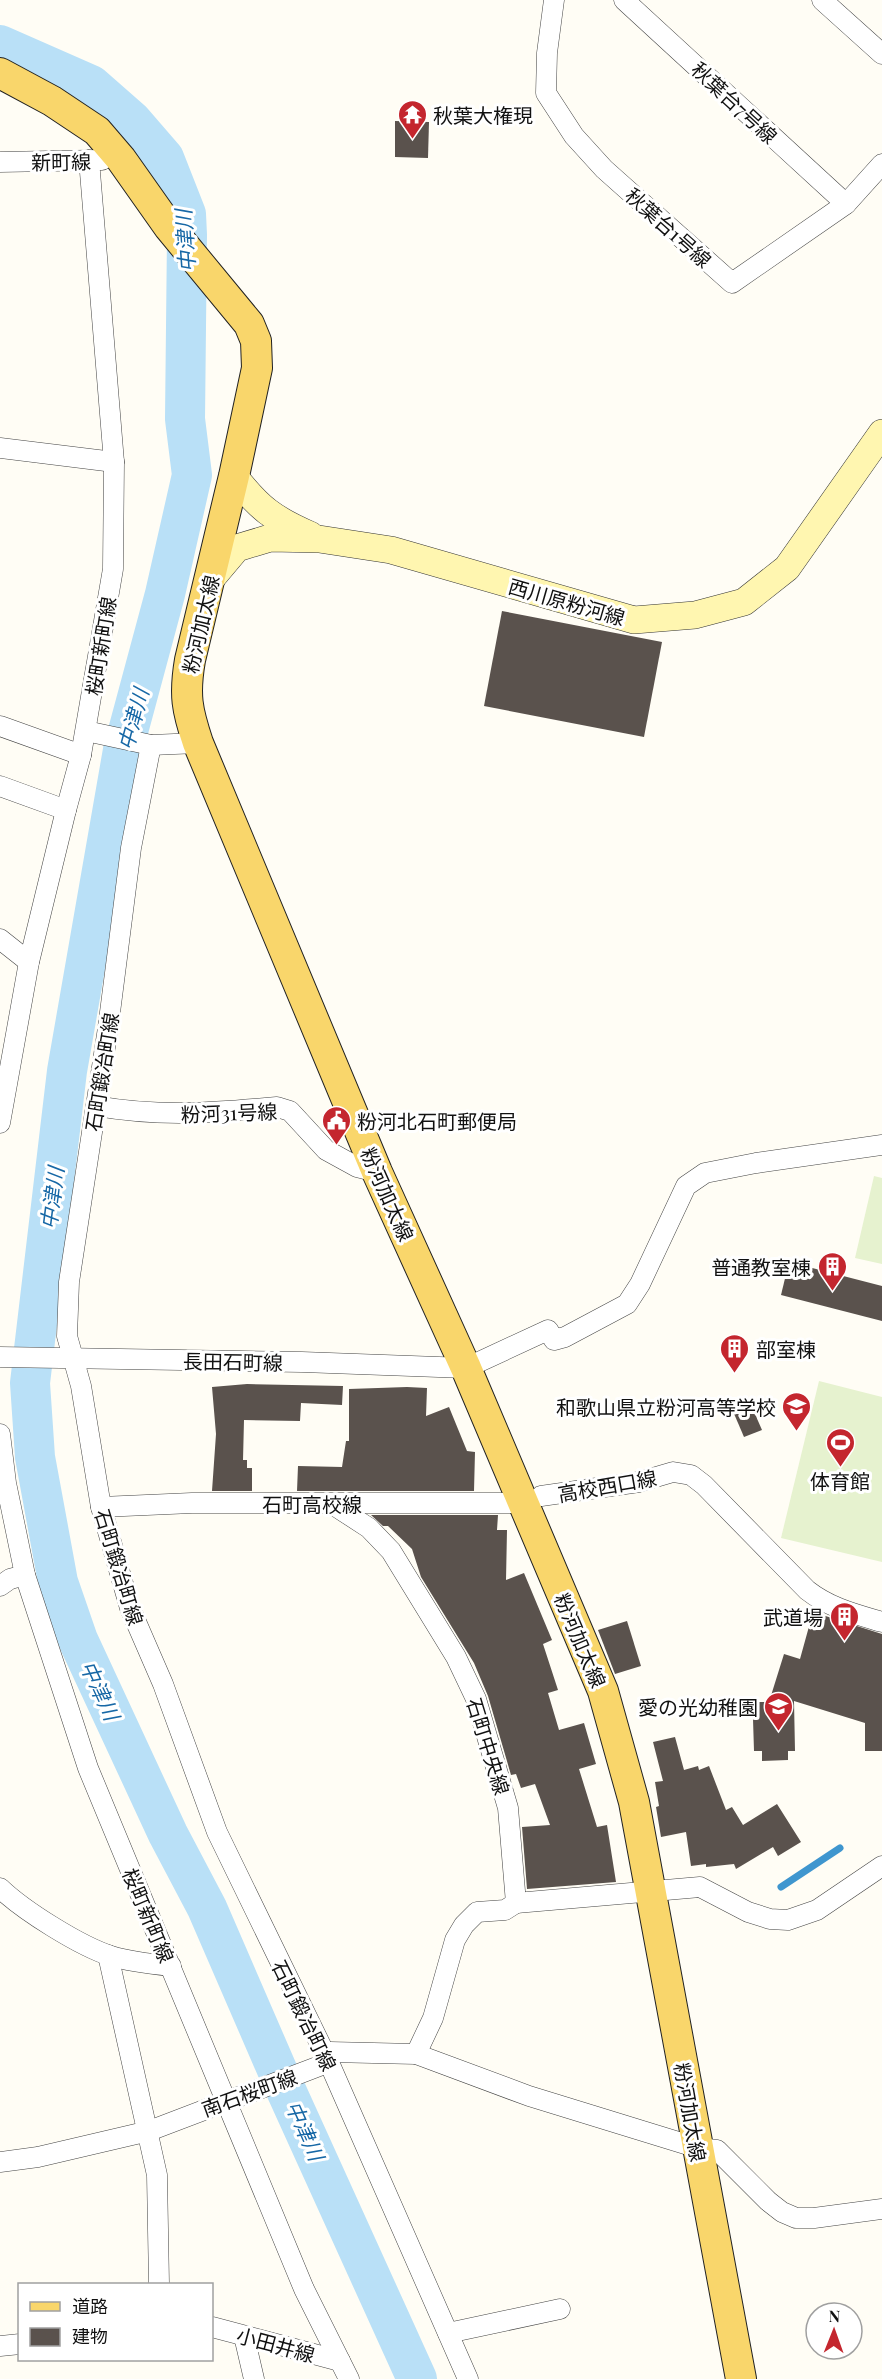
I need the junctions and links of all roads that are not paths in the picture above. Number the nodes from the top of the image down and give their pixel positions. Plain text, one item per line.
1 (554, 0) edge
2 (624, 0) edge
3 (822, 0) edge
4 (882, 54) edge
5 (0, 73) edge
6 (121, 159) junction
7 (89, 160) junction
8 (0, 162) edge
9 (882, 164) edge
10 (846, 204) junction
11 (882, 433) edge
12 (0, 448) edge
13 (114, 462) junction
14 (234, 476) junction
15 (318, 538) junction
16 (210, 580) junction
17 (0, 726) edge
18 (93, 732) junction
19 (198, 743) junction
20 (151, 745) junction
21 (81, 755) junction
22 (0, 786) edge
23 (66, 810) junction
24 (0, 939) edge
25 (29, 962) junction
26 (96, 1106) junction
27 (0, 1123) edge
28 (882, 1145) edge
29 (377, 1172) junction
30 (4, 1356) edge
31 (66, 1357) junction
32 (466, 1368) junction
33 (0, 1434) edge
34 (532, 1500) junction
35 (332, 1504) junction
36 (101, 1508) junction
37 (25, 1575) junction
38 (0, 1586) edge
39 (882, 1622) edge
40 (882, 1866) edge
41 (0, 1888) edge
42 (650, 1891) junction
43 (516, 1903) junction
44 (108, 1955) junction
45 (171, 1966) junction
46 (416, 2054) junction
47 (325, 2062) junction
48 (232, 2098) junction
49 (148, 2131) junction
50 (698, 2148) junction
51 (0, 2162) edge
52 (882, 2209) edge
53 (159, 2283) edge
54 (560, 2309) dead end
55 (213, 2327) edge
56 (448, 2333) junction
57 (244, 2336) junction
58 (18, 2344) edge
59 (0, 2346) edge
60 (340, 2361) junction
61 (254, 2379) edge
62 (349, 2379) edge
63 (468, 2379) edge
64 (741, 2379) edge

1 - 10 street, 秋葉台1号線
2 - 10 street, 秋葉台7号線
3 - 4 street
5 - 6 main road, 粉河加太線
6 - 7 street, 新町線
6 - 14 main road, 粉河加太線
7 - 8 street, 新町線
7 - 13 street, 桜町新町線
9 - 10 street, 秋葉台1号線
11 - 15 main road, 西川原粉河線
12 - 13 street
13 - 18 street, 桜町新町線
14 - 15 main road, 西川原粉河線
14 - 16 main road, 粉河加太線
15 - 16 main road, 西川原粉河線
16 - 19 main road, 粉河加太線
17 - 21 street
18 - 20 street
18 - 21 street, 桜町新町線
19 - 20 street
19 - 29 main road, 粉河加太線
20 - 26 street, 石町鍛冶町線
21 - 23 street, 桜町新町線
22 - 23 street
23 - 25 street, 桜町新町線
24 - 25 street
25 - 27 street, 桜町新町線
26 - 29 street, 粉河31号線
26 - 31 street, 石町鍛冶町線
28 - 32 street
29 - 32 main road, 粉河加太線
30 - 31 street, 長田石町線
31 - 32 street, 長田石町線
31 - 36 street, 石町鍛冶町線
32 - 34 main road, 粉河加太線
33 - 37 street, 桜町新町線
34 - 35 street, 石町高校線
34 - 39 street, 高校西口線
34 - 42 main road, 粉河加太線
35 - 36 street, 石町高校線
35 - 43 street, 石町中央線
36 - 47 street, 石町鍛冶町線
37 - 38 street
37 - 45 street, 桜町新町線
40 - 42 street
41 - 44 street
42 - 43 street
42 - 50 main road, 粉河加太線
43 - 46 street
44 - 45 street
44 - 49 street
45 - 48 street, 桜町新町線
46 - 47 street, 南石桜町線
46 - 50 street, 南石桜町線
47 - 48 street, 南石桜町線
47 - 56 street, 石町鍛冶町線
48 - 49 street, 南石桜町線
48 - 60 street, 桜町新町線
49 - 51 street, 南石桜町線
49 - 53 street
50 - 52 street, 南石桜町線
50 - 64 main road, 粉河加太線
54 - 56 street
55 - 57 street, 小田井線
56 - 63 street, 石町鍛冶町線
57 - 60 street, 小田井線
57 - 61 street
58 - 59 street
60 - 62 street, 桜町新町線

